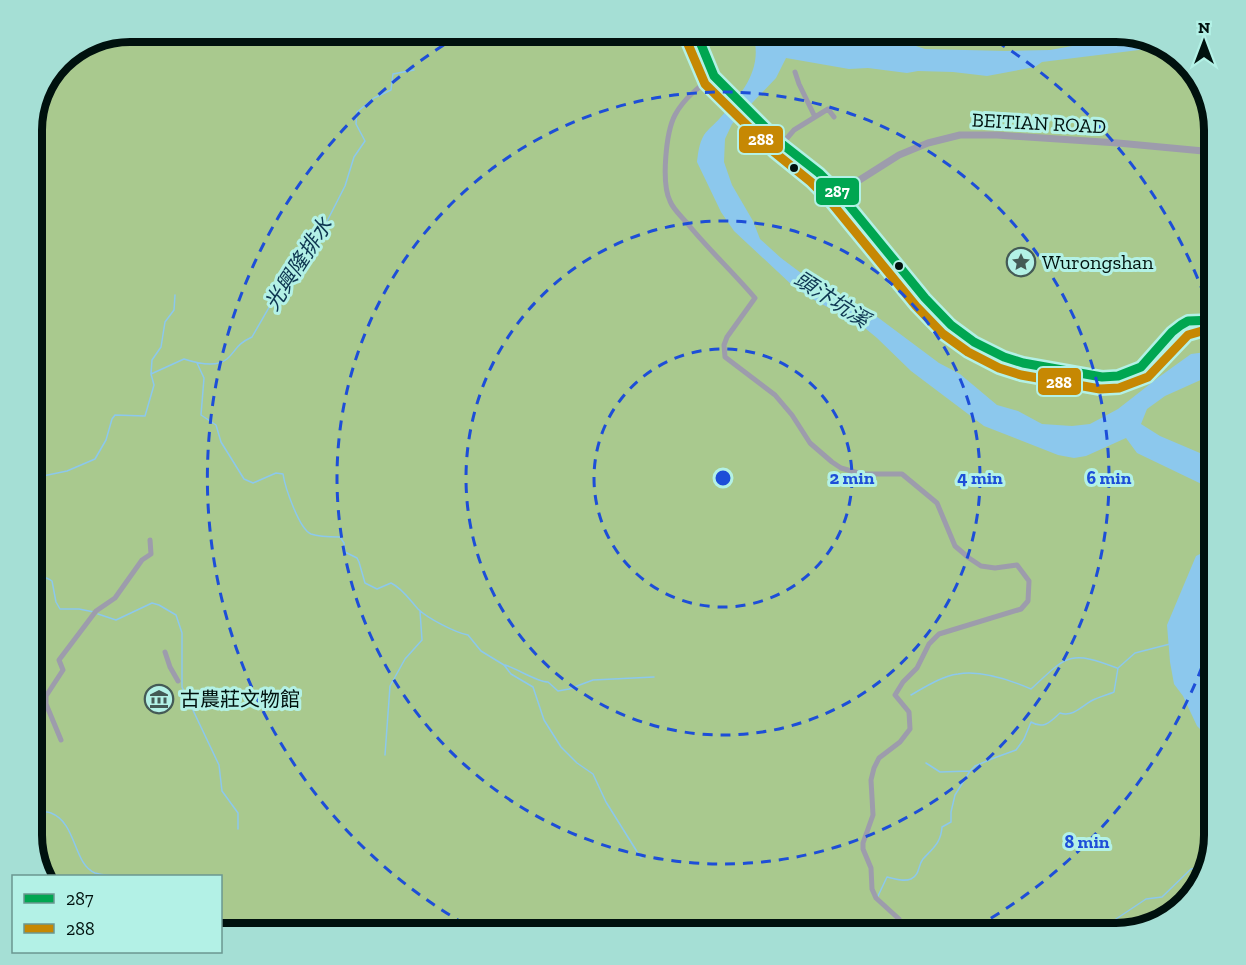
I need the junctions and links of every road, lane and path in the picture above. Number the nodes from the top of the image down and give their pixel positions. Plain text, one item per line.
1 (700, 42) edge
2 (795, 72) dead end
3 (714, 76) junction
4 (815, 117) junction
5 (834, 117) dead end
6 (764, 125) junction
7 (750, 141) dead end
8 (782, 144) junction
9 (1204, 151) edge
10 (839, 193) junction
11 (1204, 319) edge
12 (150, 540) dead end
13 (165, 652) dead end
14 (178, 681) dead end
15 (61, 740) dead end
16 (899, 919) dead end

1 - 3 main road
2 - 4 street
3 - 6 main road
3 - 16 street
4 - 5 street
4 - 8 street
6 - 7 street
6 - 8 main road
8 - 10 main road
9 - 10 street, BEITIAN ROAD
10 - 11 main road
12 - 15 street
13 - 14 street

